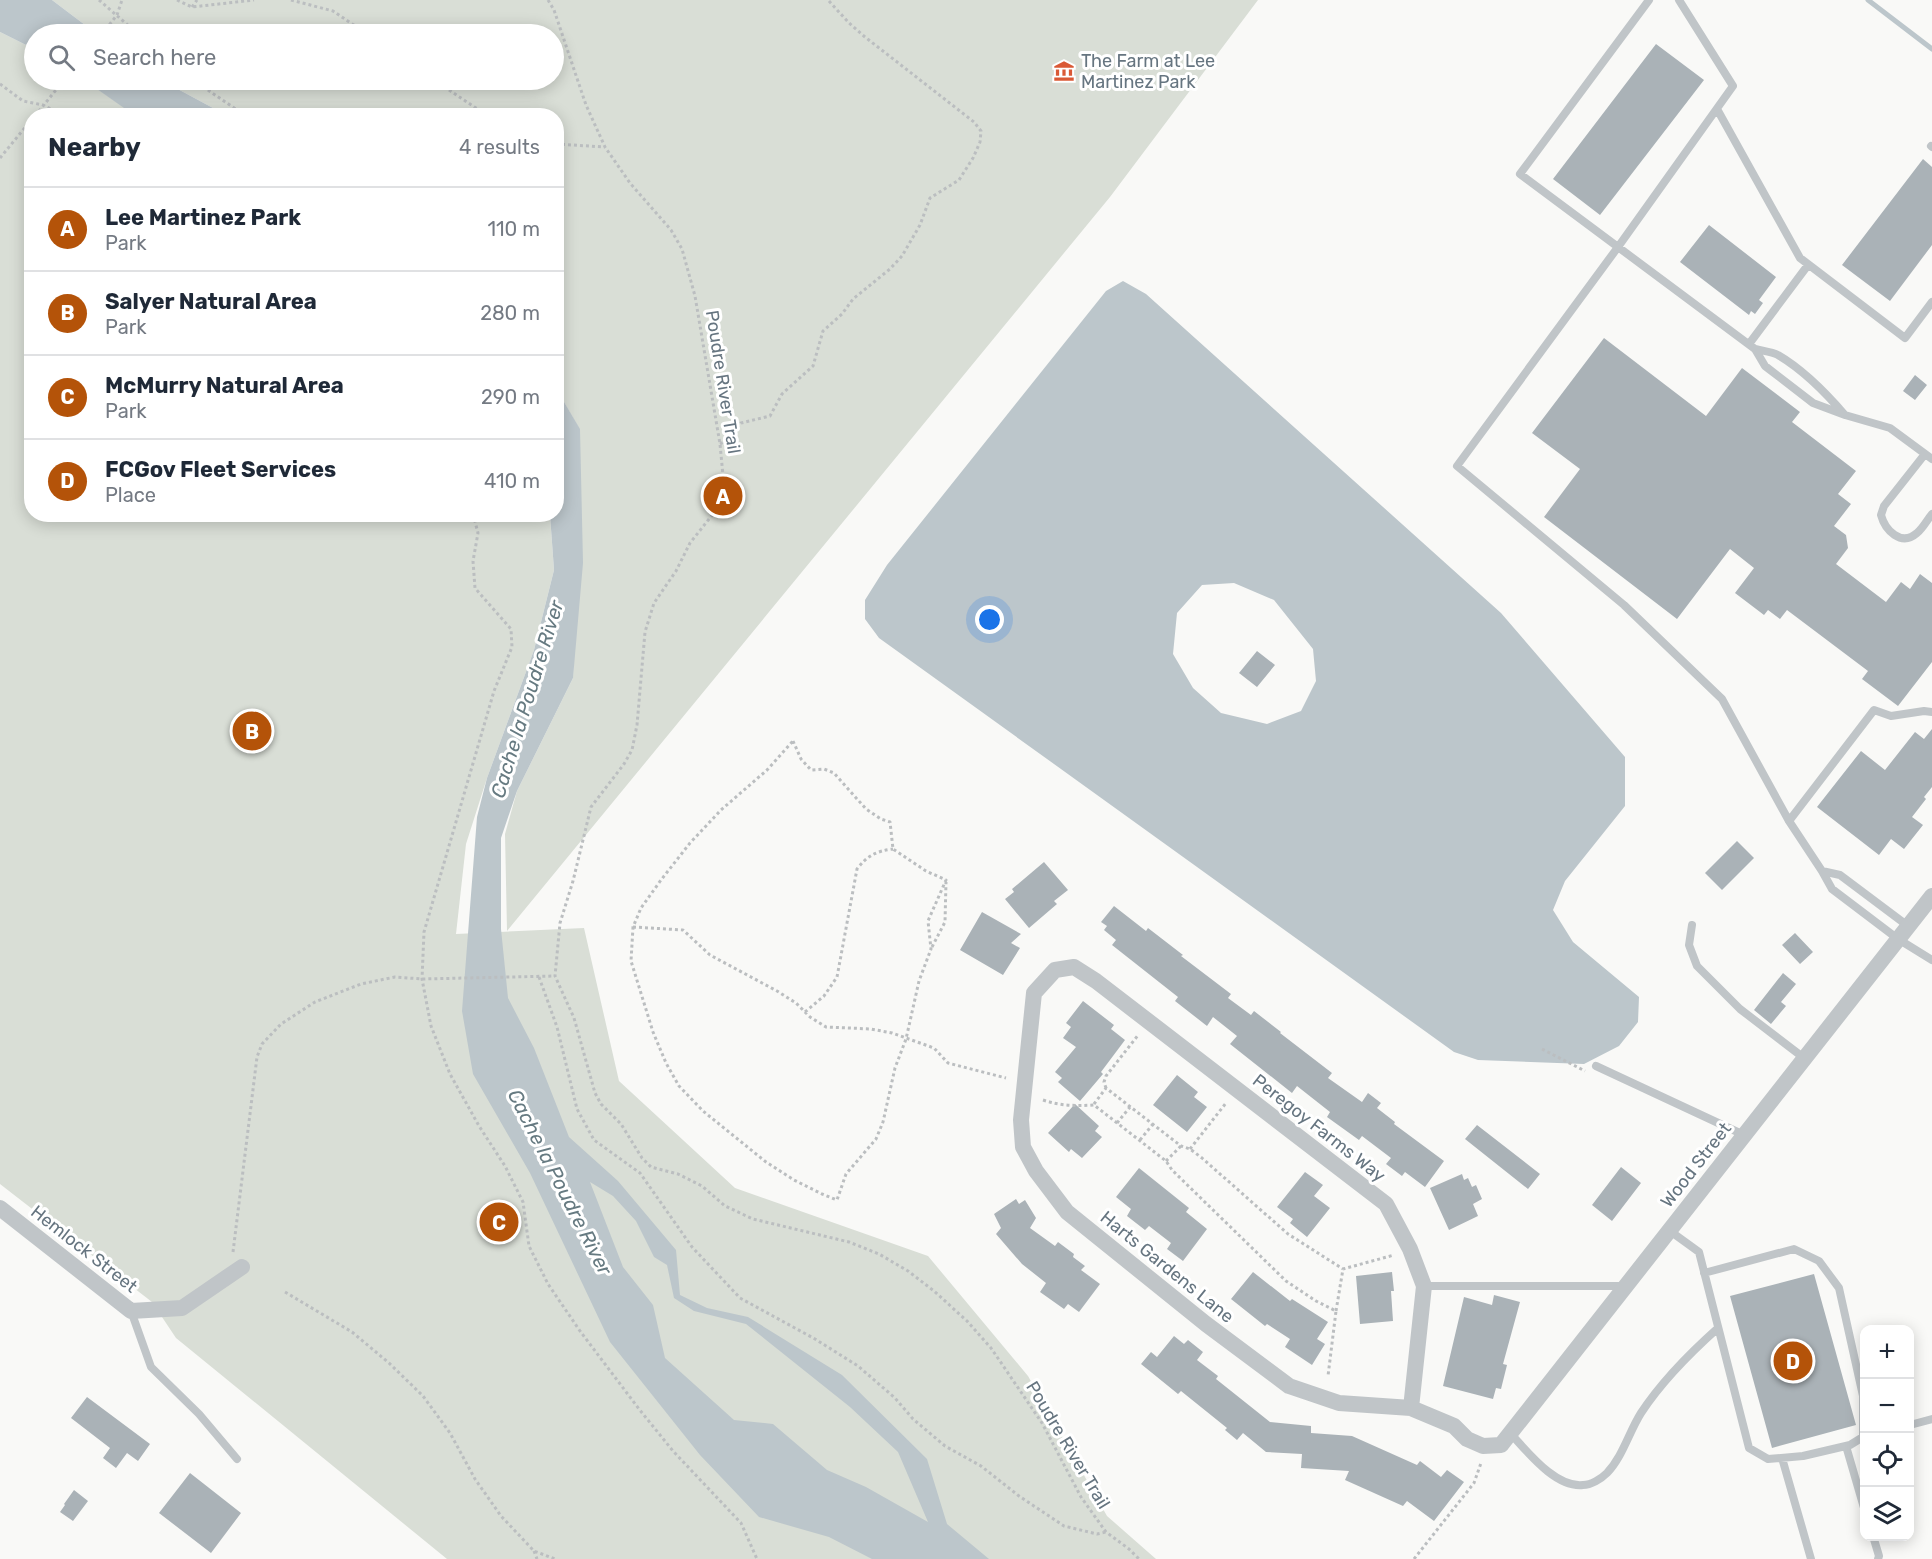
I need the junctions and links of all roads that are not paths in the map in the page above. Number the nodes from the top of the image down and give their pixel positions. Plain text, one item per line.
1 (1649, 0) edge
2 (1679, 0) edge
3 (1717, 109) junction
4 (1618, 248) junction
5 (1808, 265) junction
6 (1932, 302) edge
7 (1752, 347) junction
8 (1845, 415) junction
9 (1928, 456) edge
10 (1932, 514) edge
11 (1932, 712) edge
12 (1789, 821) junction
13 (1822, 871) junction
14 (1932, 896) edge
15 (1692, 924) dead end
16 (1903, 933) junction
17 (1932, 960) edge
18 (1054, 970) joint
19 (1804, 1058) junction
20 (1600, 1067) road end
21 (1744, 1135) junction
22 (0, 1208) edge
23 (1670, 1230) junction
24 (237, 1264) road end
25 (1704, 1274) junction
26 (1424, 1286) junction
27 (1626, 1286) junction
28 (131, 1311) junction
29 (1718, 1328) junction
30 (1411, 1408) junction
31 (1932, 1419) edge
32 (1914, 1424) edge
33 (1510, 1433) junction
34 (1864, 1433) edge
35 (1860, 1438) edge
36 (1483, 1446) joint
37 (1845, 1446) junction
38 (1782, 1458) junction
39 (237, 1459) dead end
40 (1860, 1495) edge
41 (1874, 1541) edge
42 (1810, 1559) edge
43 (1878, 1559) edge

1 - 4 lane
2 - 3 lane
3 - 4 lane
3 - 5 lane
4 - 7 lane
4 - 12 lane
5 - 6 lane
5 - 7 lane
7 - 8 lane
7 - 8 lane
8 - 9 lane
9 - 10 lane
11 - 12 lane
12 - 13 lane
13 - 16 lane
13 - 16 lane
14 - 16 street, Wood Street
15 - 19 lane
16 - 17 lane
16 - 19 street, Wood Street
18 - 26 street, Peregoy Farms Way
18 - 30 street, Harts Gardens Lane
19 - 21 street, Wood Street
20 - 21 lane
21 - 23 street, Wood Street
22 - 28 street, Hemlock Street
23 - 25 lane
23 - 27 street, Wood Street
24 - 28 street, Hemlock Street
25 - 29 lane
25 - 34 lane
26 - 27 lane
26 - 30 street, Peregoy Farms Way
27 - 33 street, Wood Street
28 - 39 lane
29 - 33 lane
29 - 38 lane
30 - 36 street, Harts Gardens Lane
31 - 32 lane
33 - 36 street, Wood Street
35 - 37 lane
37 - 38 lane
37 - 40 lane
38 - 42 lane
41 - 43 lane

